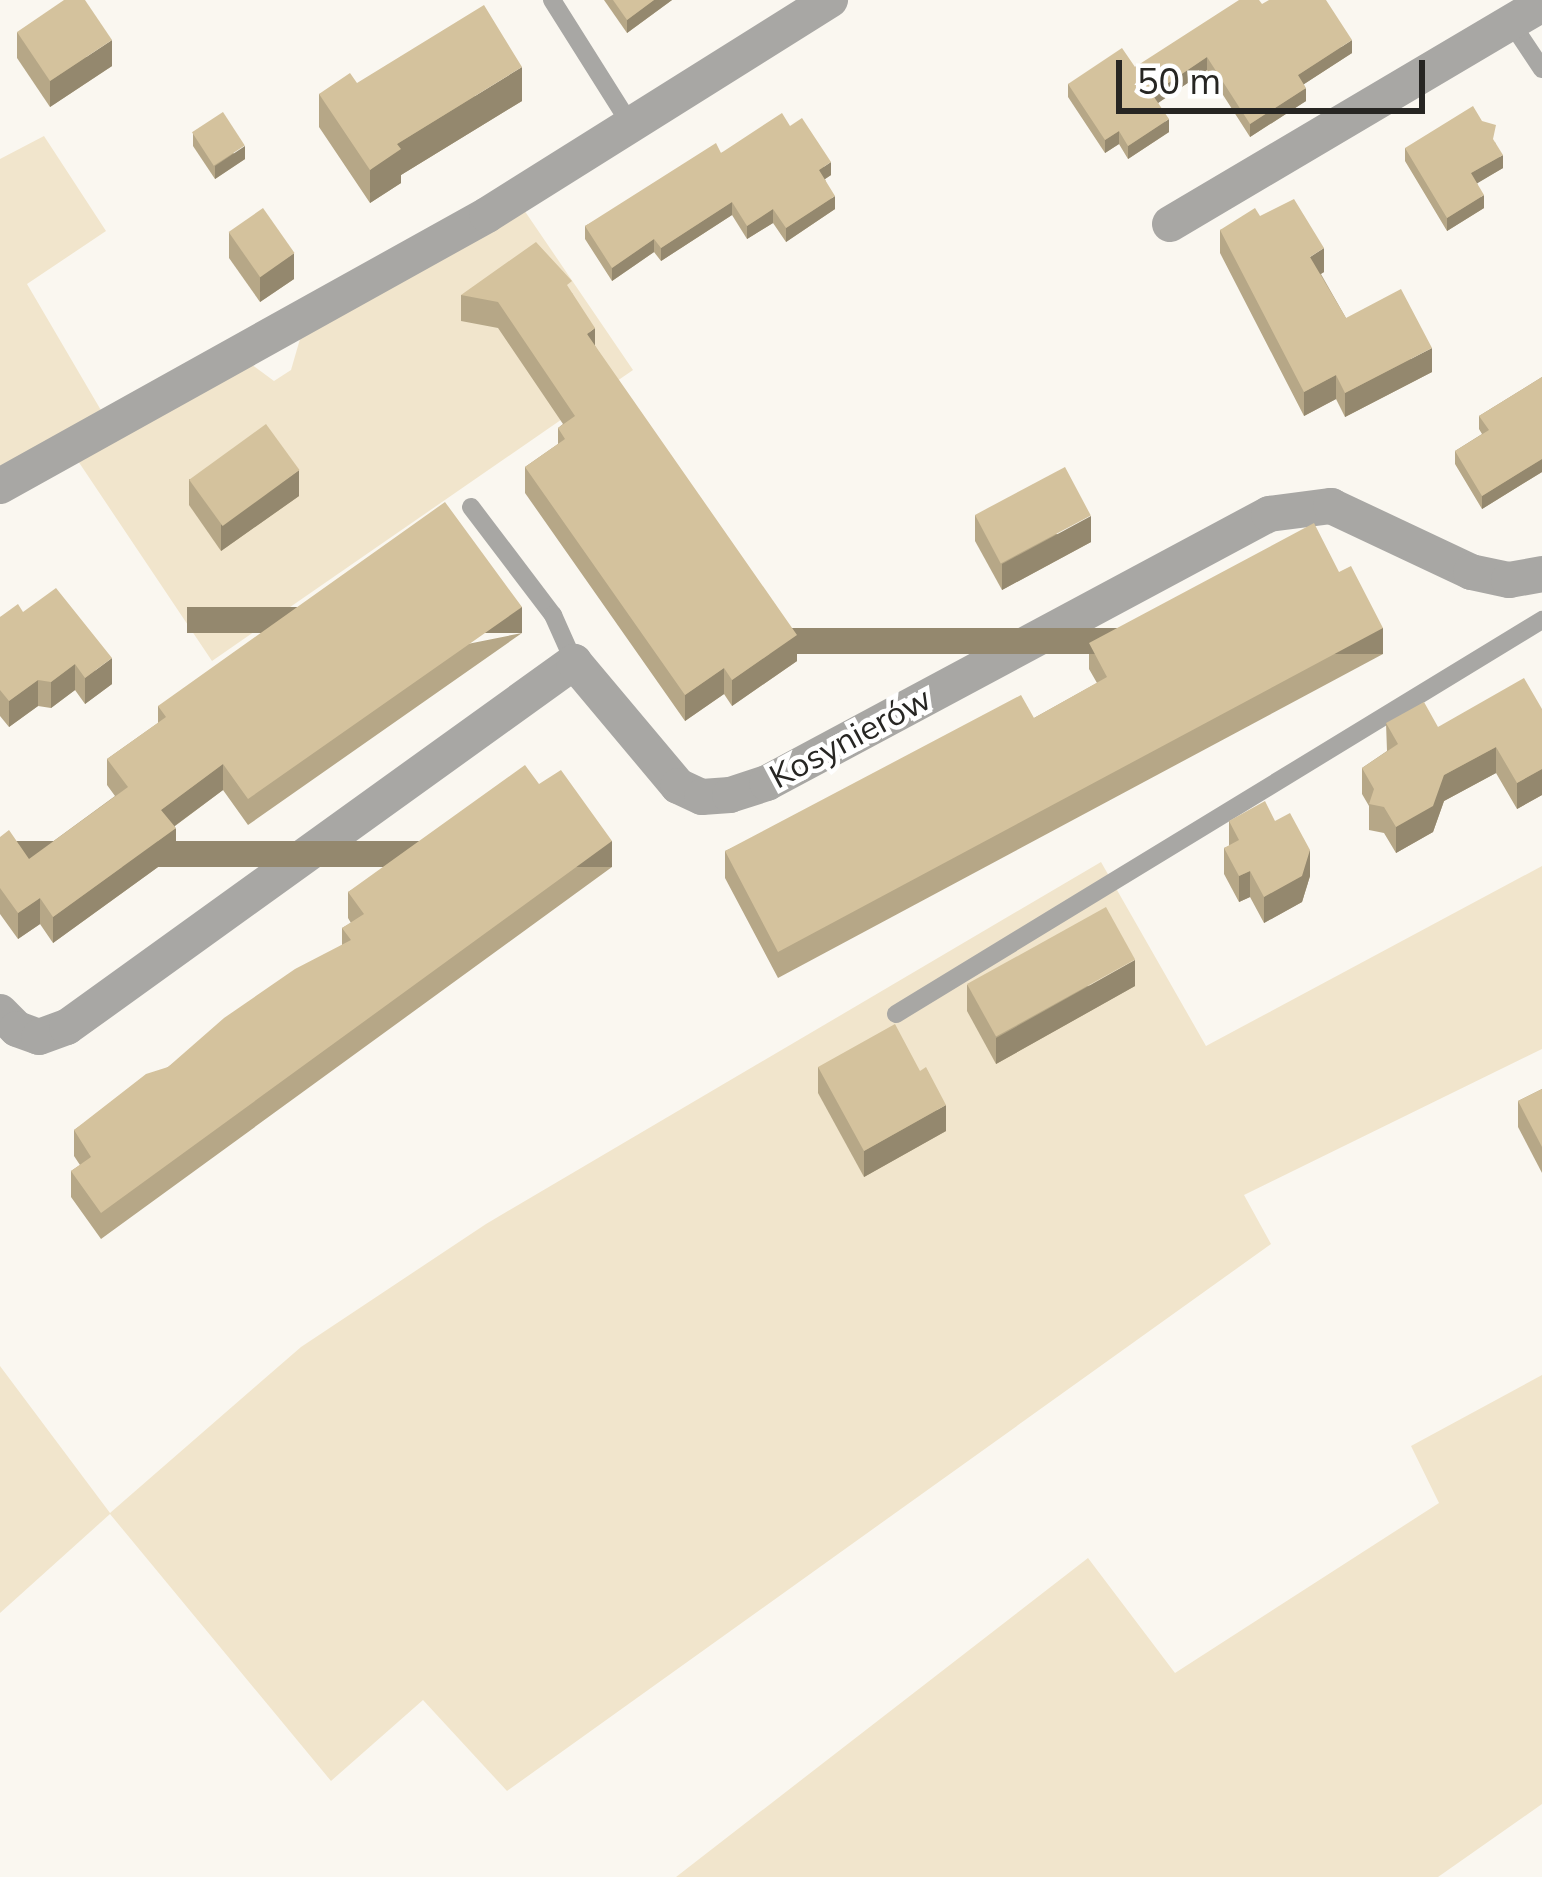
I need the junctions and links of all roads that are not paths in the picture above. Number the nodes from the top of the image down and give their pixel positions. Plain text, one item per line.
1 (552, 0) edge
2 (830, 0) edge
3 (1517, 9) edge
4 (1542, 69) edge
5 (630, 124) junction
6 (1170, 224) dead end
7 (0, 486) edge
8 (471, 507) dead end
9 (1542, 574) edge
10 (1542, 620) edge
11 (574, 662) junction
12 (0, 1012) edge
13 (896, 1014) dead end

1 - 5 lane
2 - 5 street
3 - 4 lane
3 - 6 street
5 - 7 street
8 - 11 lane
9 - 11 street, Kosynierów
10 - 13 lane
11 - 12 street

